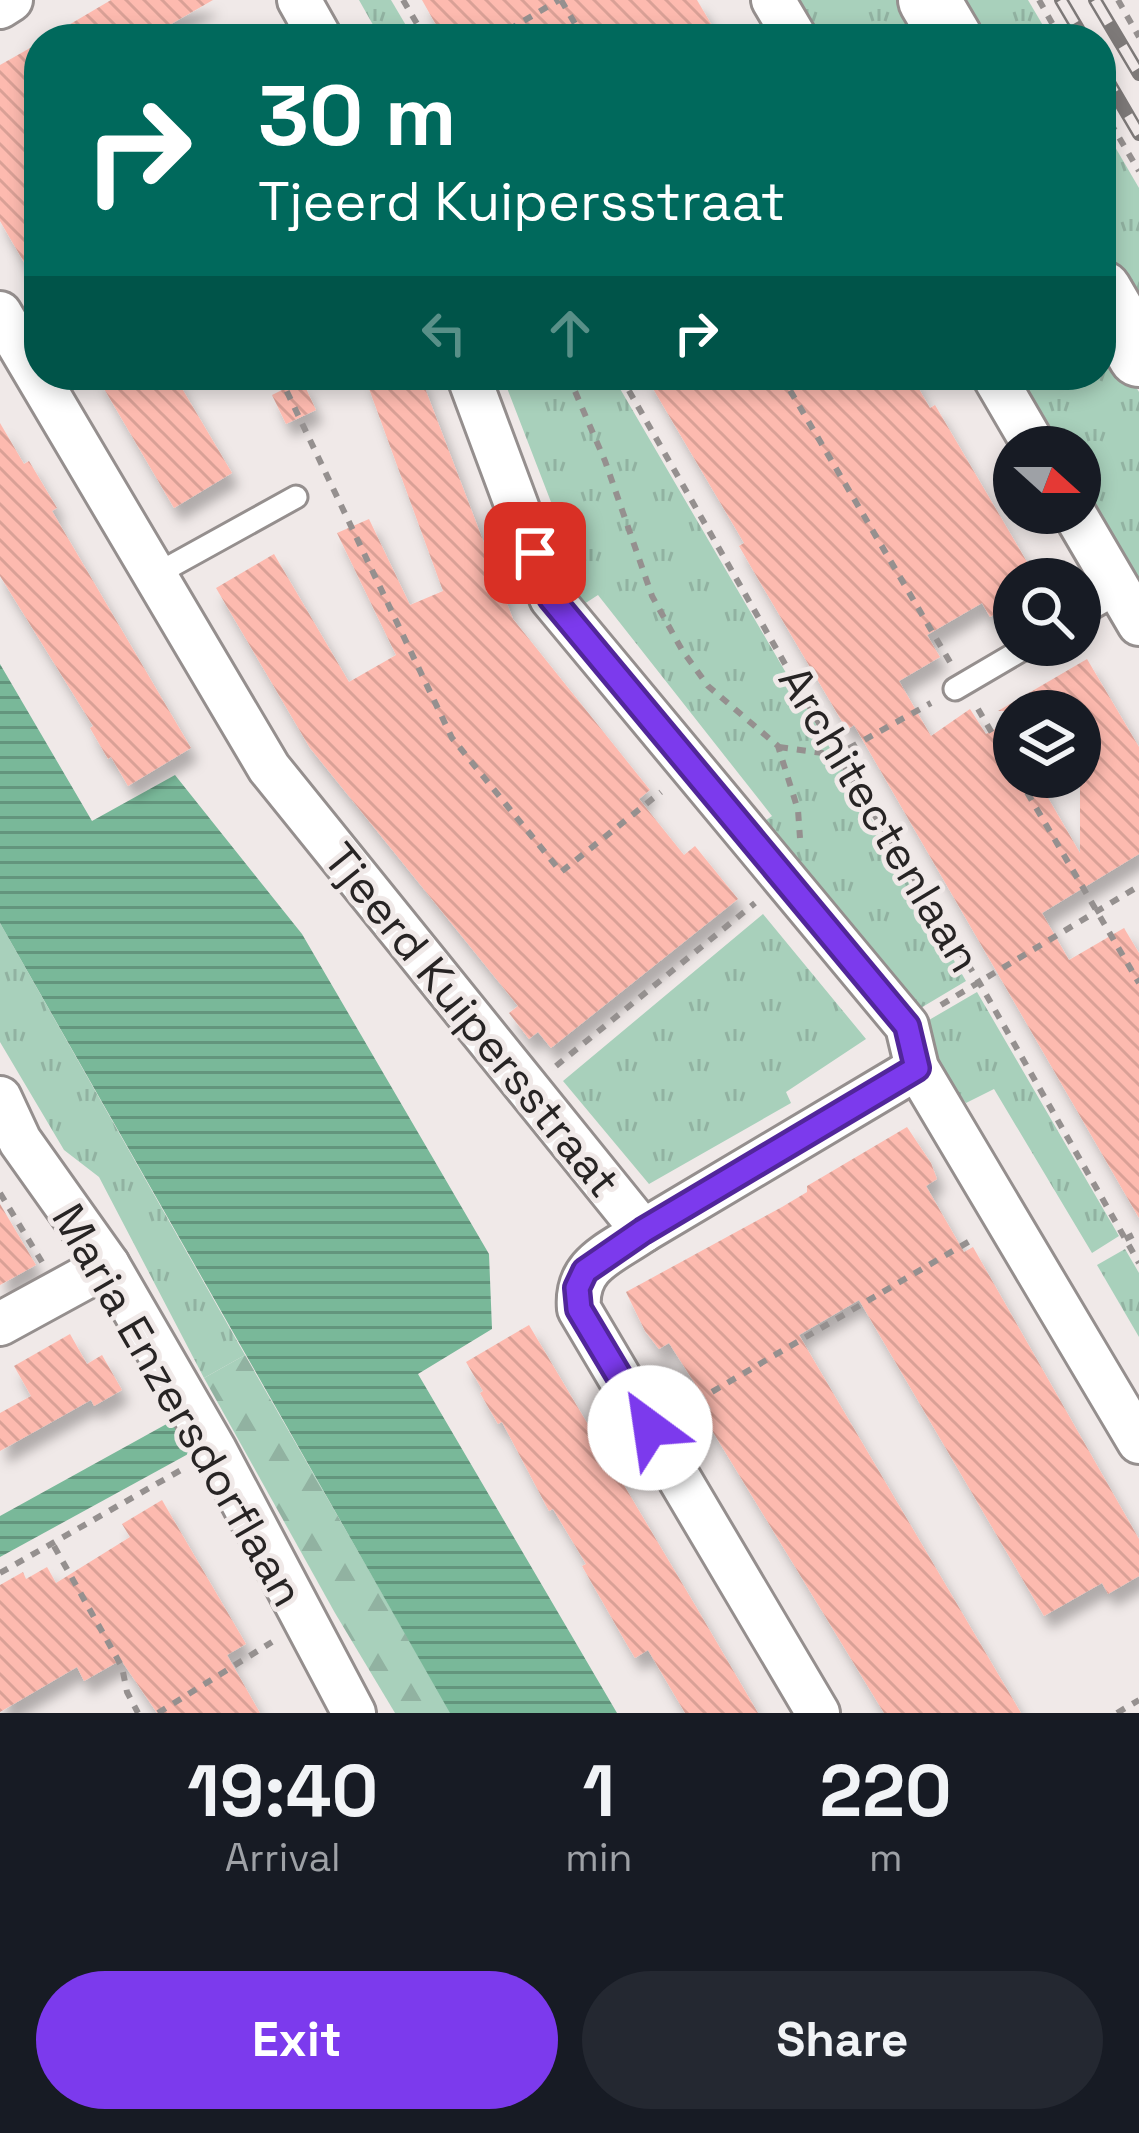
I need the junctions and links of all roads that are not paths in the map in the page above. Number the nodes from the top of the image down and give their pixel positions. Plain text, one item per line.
1 (11, 0) edge
2 (0, 7) edge
3 (0, 313) edge
4 (1116, 317) edge
5 (24, 354) edge
6 (1139, 356) edge
7 (46, 390) edge
8 (474, 390) edge
9 (1002, 390) edge
10 (1023, 426) edge
11 (296, 497) dead end
12 (1086, 534) edge
13 (155, 575) junction
14 (1130, 608) edge
15 (994, 666) edge
16 (959, 687) road end
17 (917, 1068) junction
18 (0, 1098) edge
19 (643, 1231) junction
20 (107, 1265) junction
21 (0, 1324) edge
22 (1139, 1442) edge
23 (354, 1713) edge
24 (818, 1713) edge

1 - 2 street
3 - 5 street, Tjeerd Kuipersstraat
4 - 6 main road
7 - 13 street, Tjeerd Kuipersstraat
8 - 17 street, Architectenlaan
9 - 10 street
11 - 13 lane
12 - 14 street
13 - 19 street, Tjeerd Kuipersstraat
15 - 16 lane
17 - 19 street
17 - 22 street, Architectenlaan
18 - 20 street, Maria Enzersdorflaan
19 - 24 street, Tjeerd Kuipersstraat
20 - 21 street
20 - 23 street, Maria Enzersdorflaan

